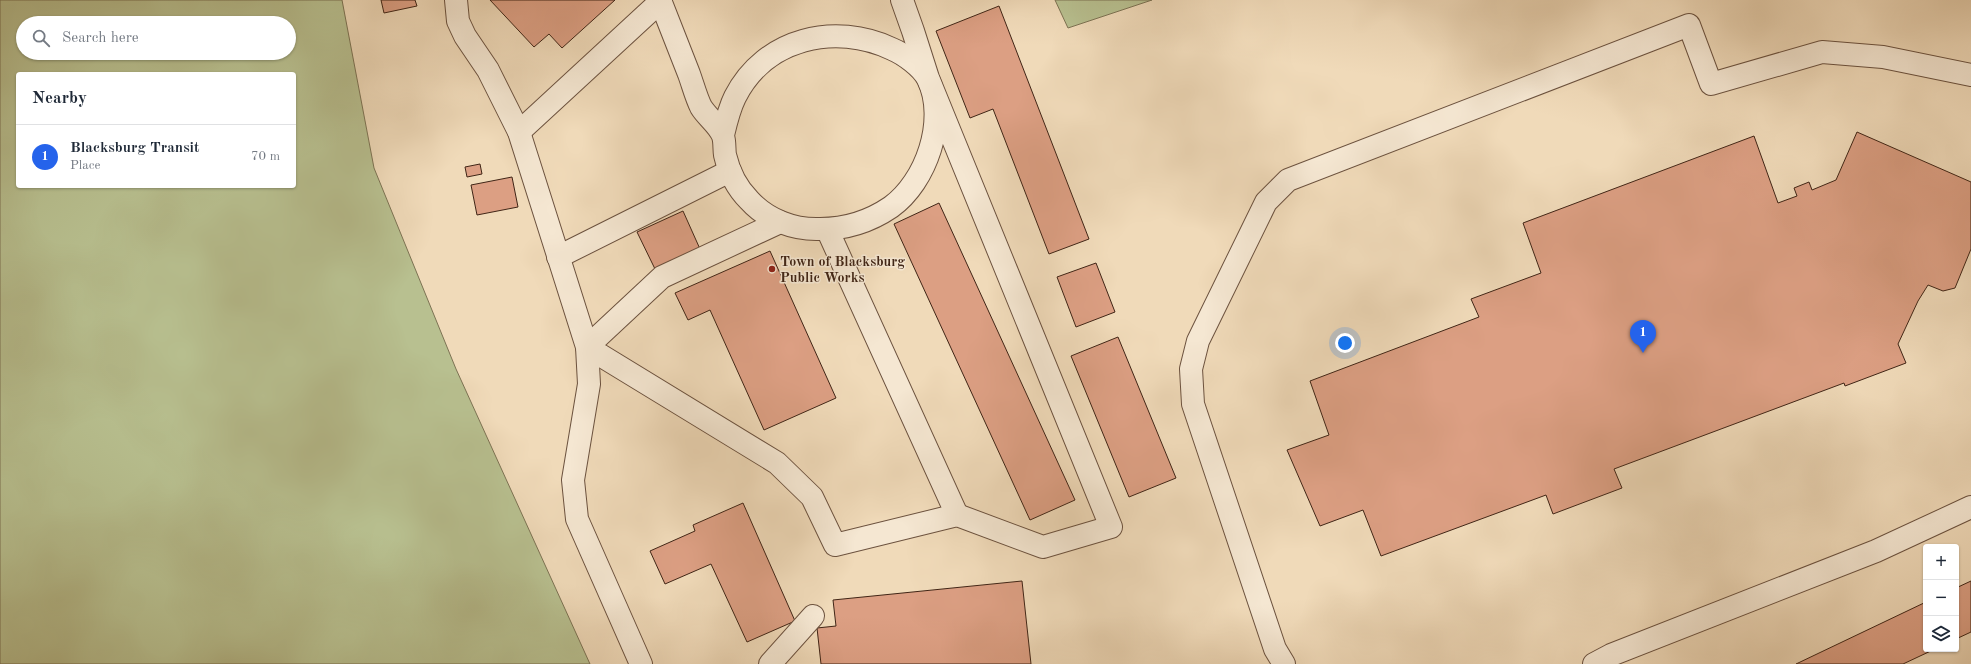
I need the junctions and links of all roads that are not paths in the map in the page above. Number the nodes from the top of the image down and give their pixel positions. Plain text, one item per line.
1 (456, 0) edge
2 (902, 0) edge
3 (661, 1) edge
4 (1971, 75) edge
5 (928, 78) junction
6 (519, 132) junction
7 (723, 135) junction
8 (730, 171) junction
9 (780, 222) junction
10 (827, 229) junction
11 (558, 257) junction
12 (587, 347) junction
13 (1971, 507) edge
14 (957, 515) junction
15 (813, 616) dead end
16 (641, 664) edge
17 (770, 664) edge
18 (1284, 664) edge
19 (1594, 664) edge

1 - 6 lane
2 - 5 lane
3 - 6 lane
3 - 7 lane
4 - 18 lane
5 - 7 lane
5 - 10 lane
5 - 14 lane
6 - 11 lane
7 - 8 lane
8 - 9 lane
8 - 11 lane
9 - 10 lane
9 - 12 lane
10 - 14 lane
11 - 12 lane
12 - 14 lane
12 - 16 lane
13 - 19 lane
15 - 17 lane

